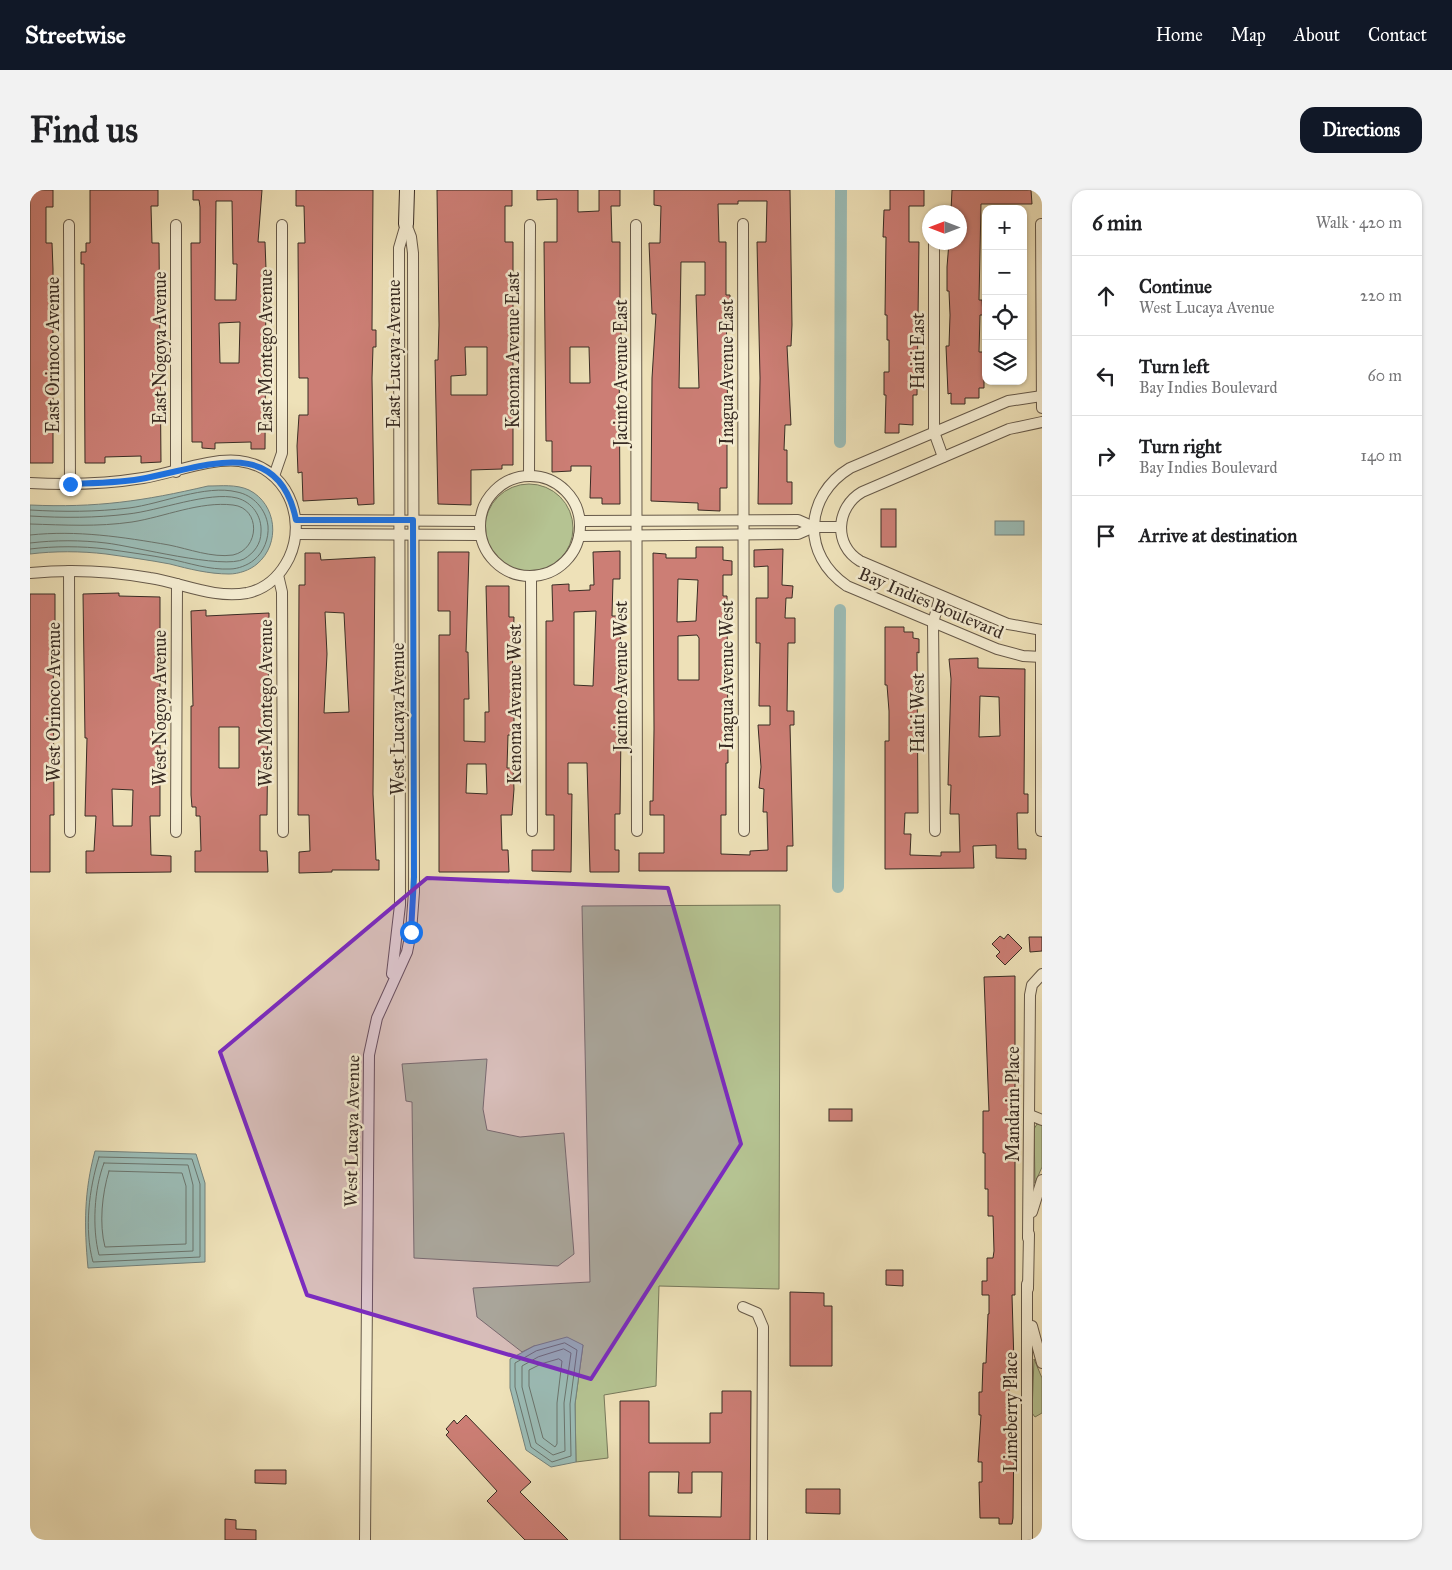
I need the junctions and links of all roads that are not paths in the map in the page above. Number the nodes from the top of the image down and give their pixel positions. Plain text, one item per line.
1 (407, 190) edge
2 (406, 224) junction
3 (743, 224) dead end
4 (1041, 224) edge
5 (69, 225) dead end
6 (176, 225) dead end
7 (282, 225) dead end
8 (530, 225) dead end
9 (636, 225) dead end
10 (934, 250) edge
11 (399, 331) junction
12 (413, 331) junction
13 (1042, 396) edge
14 (1042, 408) edge
15 (1042, 422) edge
16 (399, 429) junction
17 (413, 429) junction
18 (934, 432) junction
19 (943, 457) junction
20 (176, 472) junction
21 (274, 476) junction
22 (530, 476) junction
23 (30, 483) edge
24 (70, 484) junction
25 (296, 520) junction
26 (400, 520) junction
27 (413, 520) junction
28 (743, 520) junction
29 (480, 521) junction
30 (580, 521) junction
31 (638, 521) junction
32 (814, 527) junction
33 (841, 527) junction
34 (296, 534) junction
35 (400, 534) junction
36 (414, 534) junction
37 (480, 535) junction
38 (638, 535) junction
39 (743, 535) junction
40 (580, 536) junction
41 (69, 571) junction
42 (30, 573) edge
43 (278, 575) junction
44 (531, 577) junction
45 (177, 584) junction
46 (940, 597) junction
47 (933, 623) junction
48 (1042, 630) edge
49 (400, 650) junction
50 (414, 650) junction
51 (1041, 657) edge
52 (400, 770) junction
53 (414, 770) junction
54 (532, 831) dead end
55 (637, 831) dead end
56 (744, 831) dead end
57 (934, 831) dead end
58 (1041, 831) edge
59 (70, 832) dead end
60 (176, 832) dead end
61 (283, 832) dead end
62 (400, 892) junction
63 (414, 892) junction
64 (1042, 974) edge
65 (389, 990) junction
66 (1030, 1115) junction
67 (1042, 1120) edge
68 (1042, 1180) edge
69 (1028, 1238) junction
70 (1027, 1284) junction
71 (743, 1307) dead end
72 (1042, 1363) edge
73 (365, 1540) edge
74 (762, 1540) edge
75 (1027, 1540) edge

1 - 2 street, East Lucaya Avenue
2 - 11 street
2 - 12 street, East Lucaya Avenue
3 - 28 street, Inagua Avenue East
4 - 13 street
5 - 24 street, East Orinoco Avenue
6 - 20 street, East Nogoya Avenue
7 - 21 street, East Montego Avenue
8 - 22 street, Kenoma Avenue East
9 - 31 street, Jacinto Avenue East
10 - 18 street, Haiti East
11 - 12 street
11 - 16 street
12 - 17 street, East Lucaya Avenue
13 - 14 street
13 - 18 street, Bay Indies Boulevard
15 - 19 street
16 - 17 street
16 - 26 street
17 - 27 street, East Lucaya Avenue
18 - 19 street, Haiti East
18 - 32 street, Bay Indies Boulevard
19 - 33 street
20 - 21 street
20 - 24 street
21 - 25 street
22 - 29 street
22 - 30 street
23 - 24 street
25 - 26 street
25 - 34 street
26 - 27 street
26 - 35 street
27 - 29 street
27 - 36 street, West Lucaya Avenue
28 - 31 street
28 - 32 street
28 - 39 street, Inagua Avenue West
29 - 37 street
30 - 31 street
30 - 40 street
31 - 38 street, Jacinto Avenue West
32 - 33 street
32 - 39 street
32 - 47 street, Bay Indies Boulevard
33 - 46 street, Bay Indies Boulevard
34 - 35 street
34 - 43 street
35 - 36 street
35 - 49 street
36 - 37 street
36 - 50 street, West Lucaya Avenue
37 - 44 street
38 - 39 street
38 - 40 street
38 - 55 street, Jacinto Avenue West
39 - 56 street, Inagua Avenue West
40 - 44 street
41 - 42 street
41 - 45 street
41 - 59 street, West Orinoco Avenue
43 - 45 street
43 - 61 street, West Montego Avenue
44 - 54 street, Kenoma Avenue West
45 - 60 street, West Nogoya Avenue
46 - 47 street, Haiti West
46 - 48 street, Bay Indies Boulevard
47 - 51 street, Bay Indies Boulevard
47 - 57 street, Haiti West
48 - 51 street
49 - 50 street
49 - 52 street
50 - 53 street, West Lucaya Avenue
51 - 58 street
52 - 53 street
52 - 62 street
53 - 63 street, West Lucaya Avenue
62 - 63 street
62 - 65 street
63 - 65 street, West Lucaya Avenue
64 - 66 street, Mandarin Place
65 - 73 street, West Lucaya Avenue
66 - 67 street
66 - 69 street, Mandarin Place
68 - 69 street
69 - 70 street
70 - 72 street
70 - 75 street, Limeberry Place
71 - 74 street

